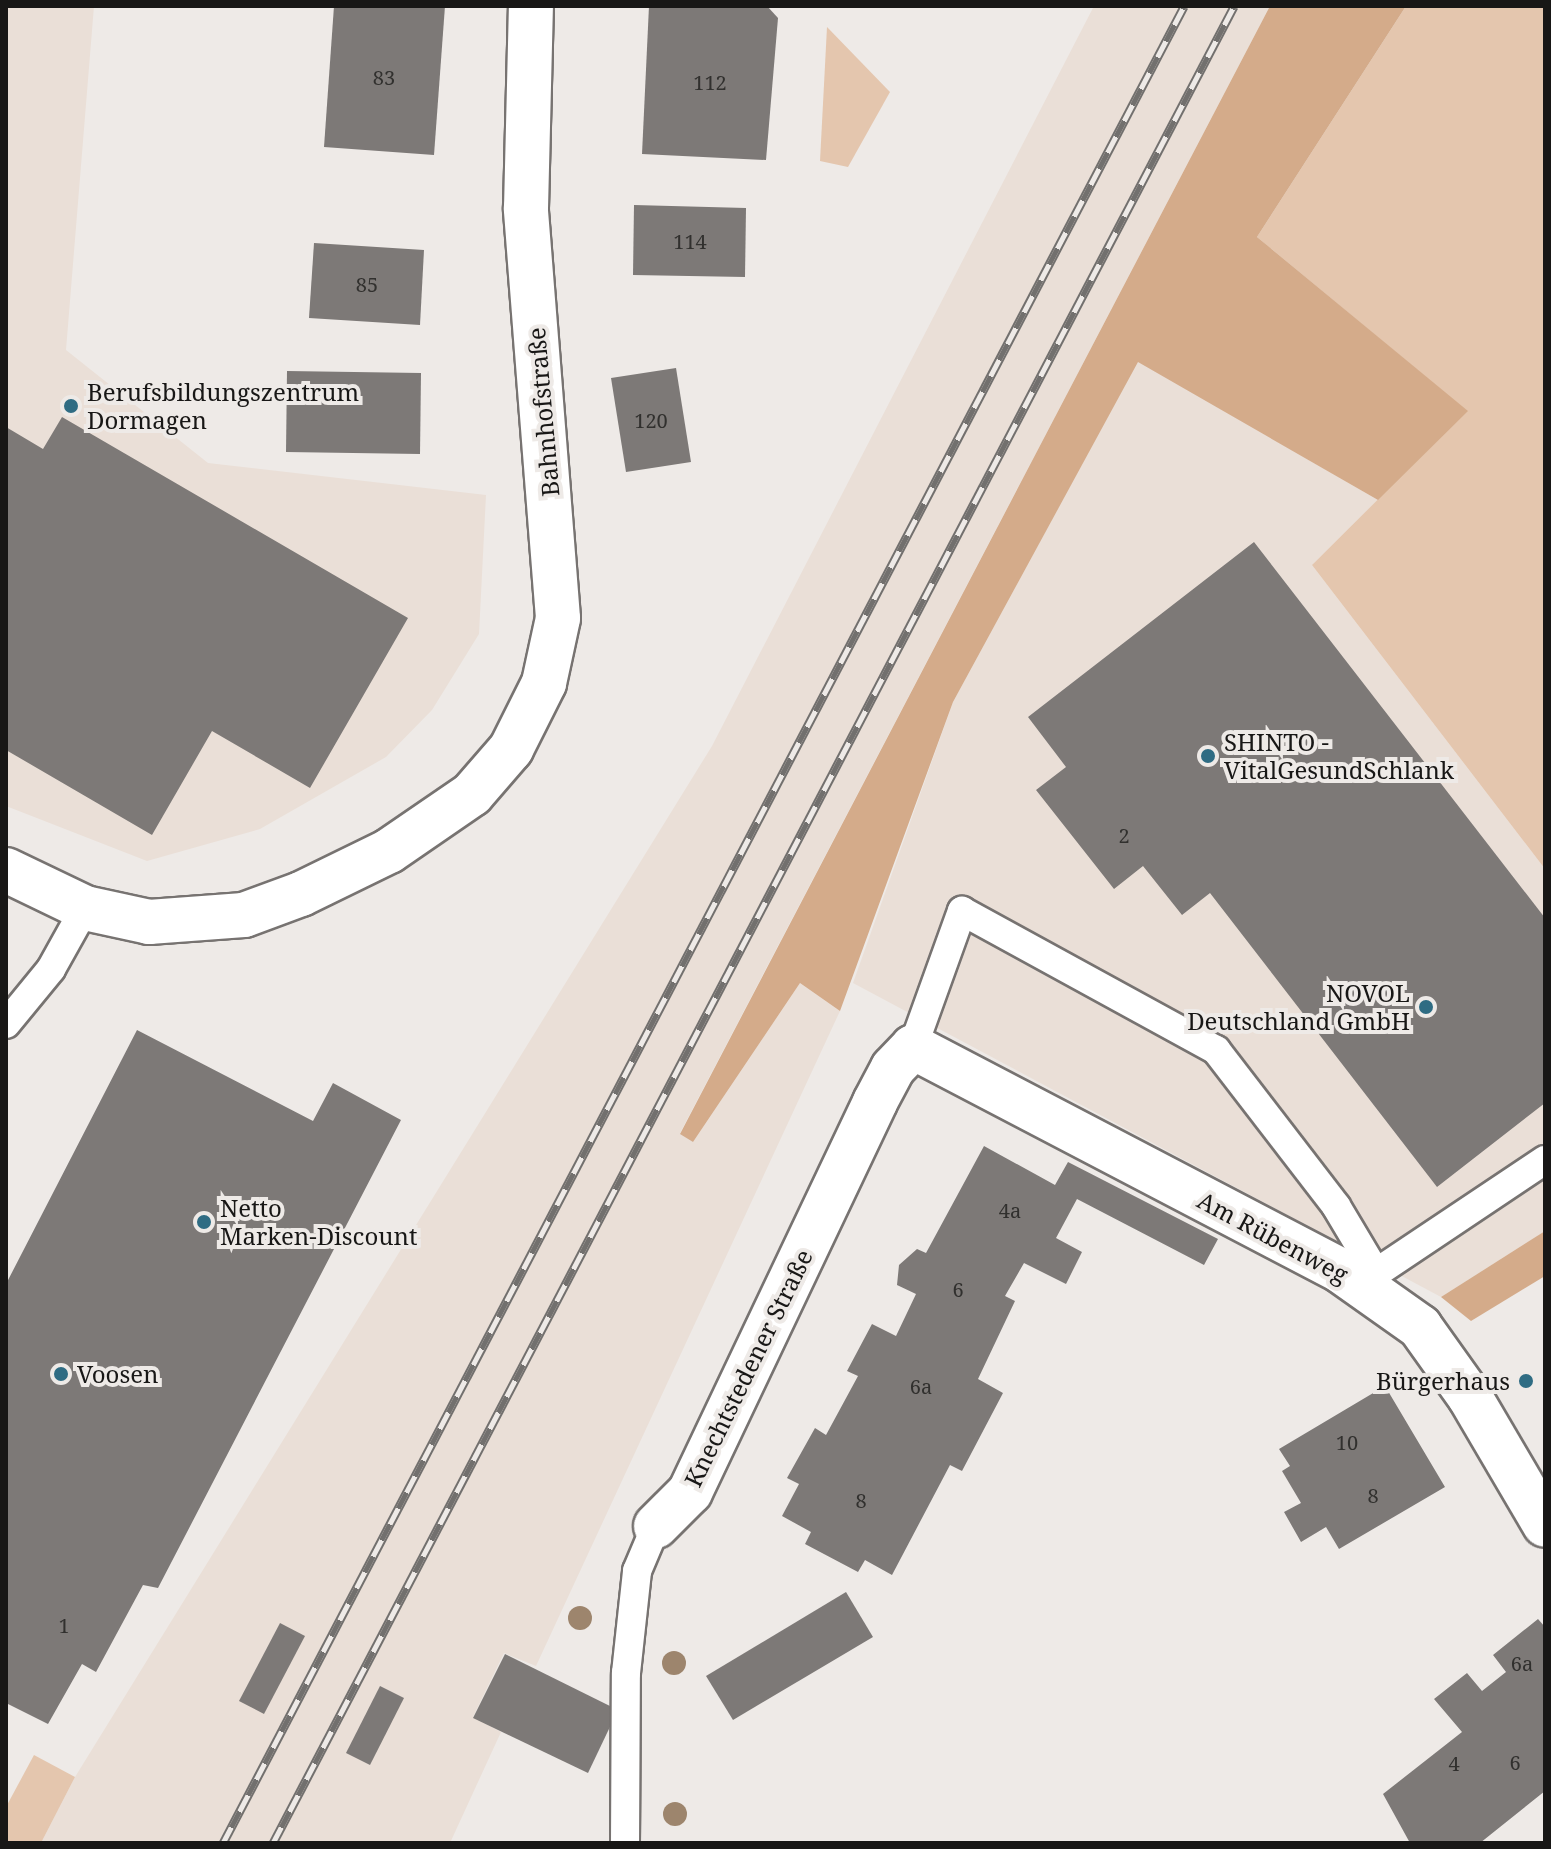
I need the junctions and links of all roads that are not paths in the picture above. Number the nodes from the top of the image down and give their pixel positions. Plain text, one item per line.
1 (531, 6) edge
2 (6, 870) edge
3 (85, 908) junction
4 (6, 1024) edge
5 (913, 1047) junction
6 (1545, 1160) edge
7 (1374, 1284) junction
8 (1545, 1525) edge
9 (656, 1526) joint
10 (625, 1843) edge

1 - 3 street, Bahnhofstraße
2 - 3 street, Bahnhofstraße
3 - 4 lane
5 - 7 street, Am Rübenweg
5 - 7 lane
5 - 9 street, Knechtstedener Straße
6 - 7 lane
7 - 8 street, Am Rübenweg
9 - 10 lane, Knechtstedener Straße

